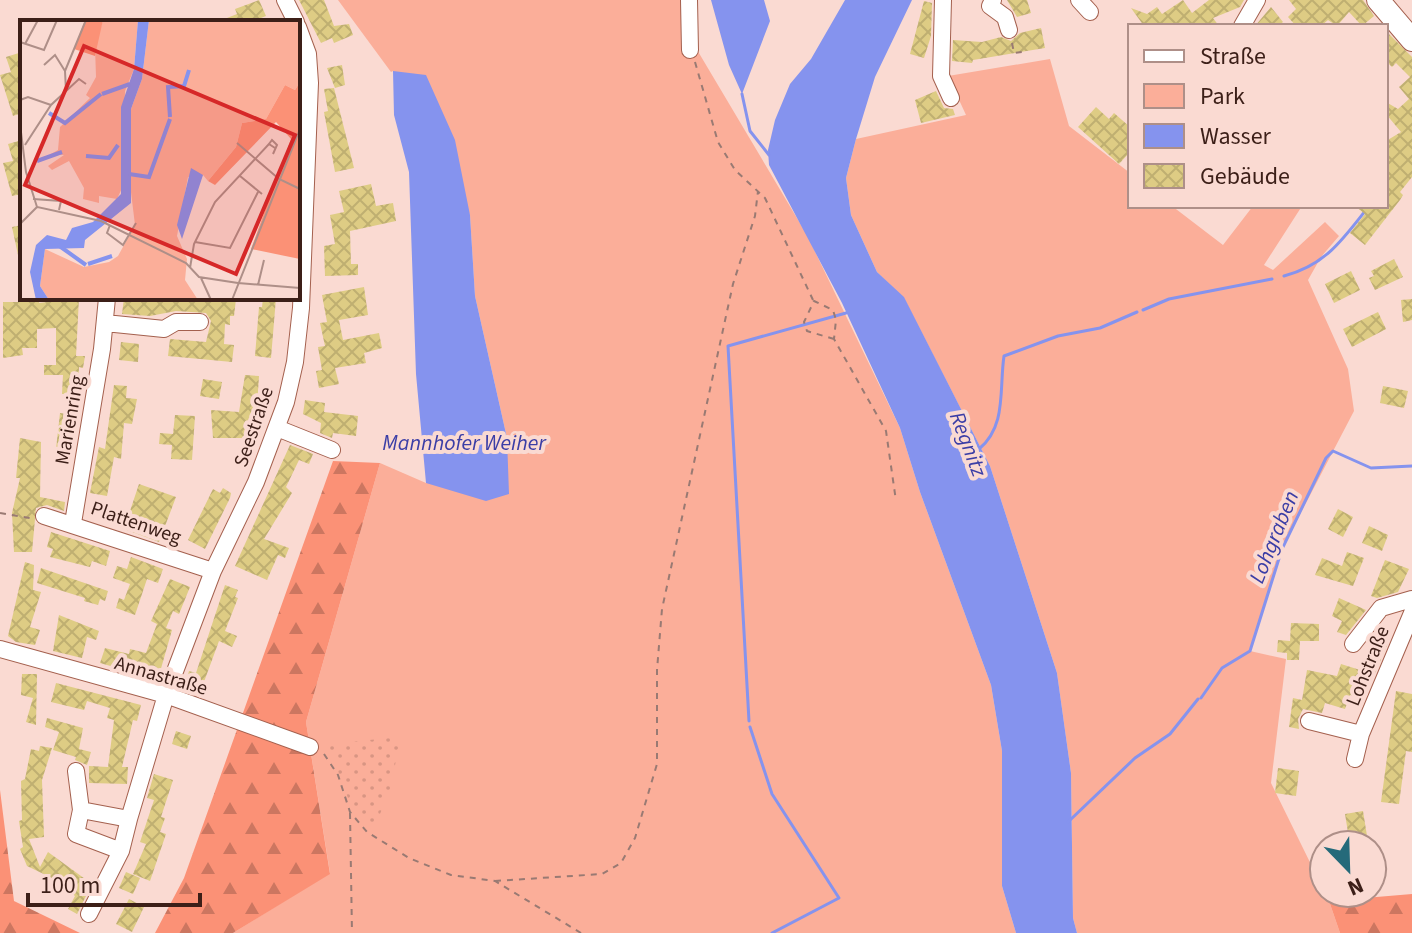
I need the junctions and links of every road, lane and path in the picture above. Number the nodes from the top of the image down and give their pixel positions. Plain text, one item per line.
1 (285, 0) edge
2 (943, 0) edge
3 (993, 0) edge
4 (1257, 0) edge
5 (1378, 0) edge
6 (689, 5) edge
7 (295, 20) edge
8 (1243, 24) edge
9 (1009, 30) dead end
10 (300, 32) edge
11 (1412, 40) edge
12 (690, 50) joint
13 (1022, 52) dead end
14 (1014, 53) dead end
15 (304, 83) edge
16 (951, 98) dead end
17 (758, 191) junction
18 (107, 300) edge
19 (814, 301) junction
20 (200, 322) dead end
21 (105, 323) junction
22 (834, 339) junction
23 (277, 428) junction
24 (332, 450) dead end
25 (896, 501) dead end
26 (0, 513) edge
27 (44, 516) joint
28 (73, 523) junction
29 (213, 571) junction
30 (1412, 599) edge
31 (1412, 613) edge
32 (1408, 633) edge
33 (1353, 644) dead end
34 (0, 649) edge
35 (166, 695) junction
36 (1309, 721) dead end
37 (1361, 734) junction
38 (310, 747) joint
39 (1355, 759) dead end
40 (76, 771) dead end
41 (81, 810) junction
42 (350, 812) junction
43 (129, 819) junction
44 (121, 851) junction
45 (495, 881) junction
46 (89, 914) dead end
47 (352, 933) edge
48 (581, 933) edge

1 - 7 street, Seestraße
2 - 16 street
3 - 9 street
4 - 8 street
5 - 11 main road
6 - 12 street
10 - 15 street, Seestraße
12 - 17 path
13 - 14 path
15 - 23 street, Seestraße
17 - 19 path
17 - 45 path
18 - 21 street, Marienring
19 - 22 path
19 - 22 path
20 - 21 street
21 - 28 street, Marienring
22 - 25 path
23 - 24 street
23 - 29 street, Seestraße
26 - 27 path
27 - 28 street, Plattenweg
28 - 29 street, Plattenweg
29 - 35 street, Seestraße
30 - 33 street
31 - 32 street, Lohstraße
32 - 37 street, Lohstraße
34 - 35 street, Annastraße
35 - 38 street, Annastraße
35 - 43 street, Seestraße
36 - 37 street, Lohstraße
37 - 39 street, Lohstraße
38 - 42 path
40 - 41 street
41 - 43 street
41 - 44 street
42 - 45 path
42 - 47 path
43 - 44 street, Seestraße
44 - 46 street, Seestraße
45 - 48 path

